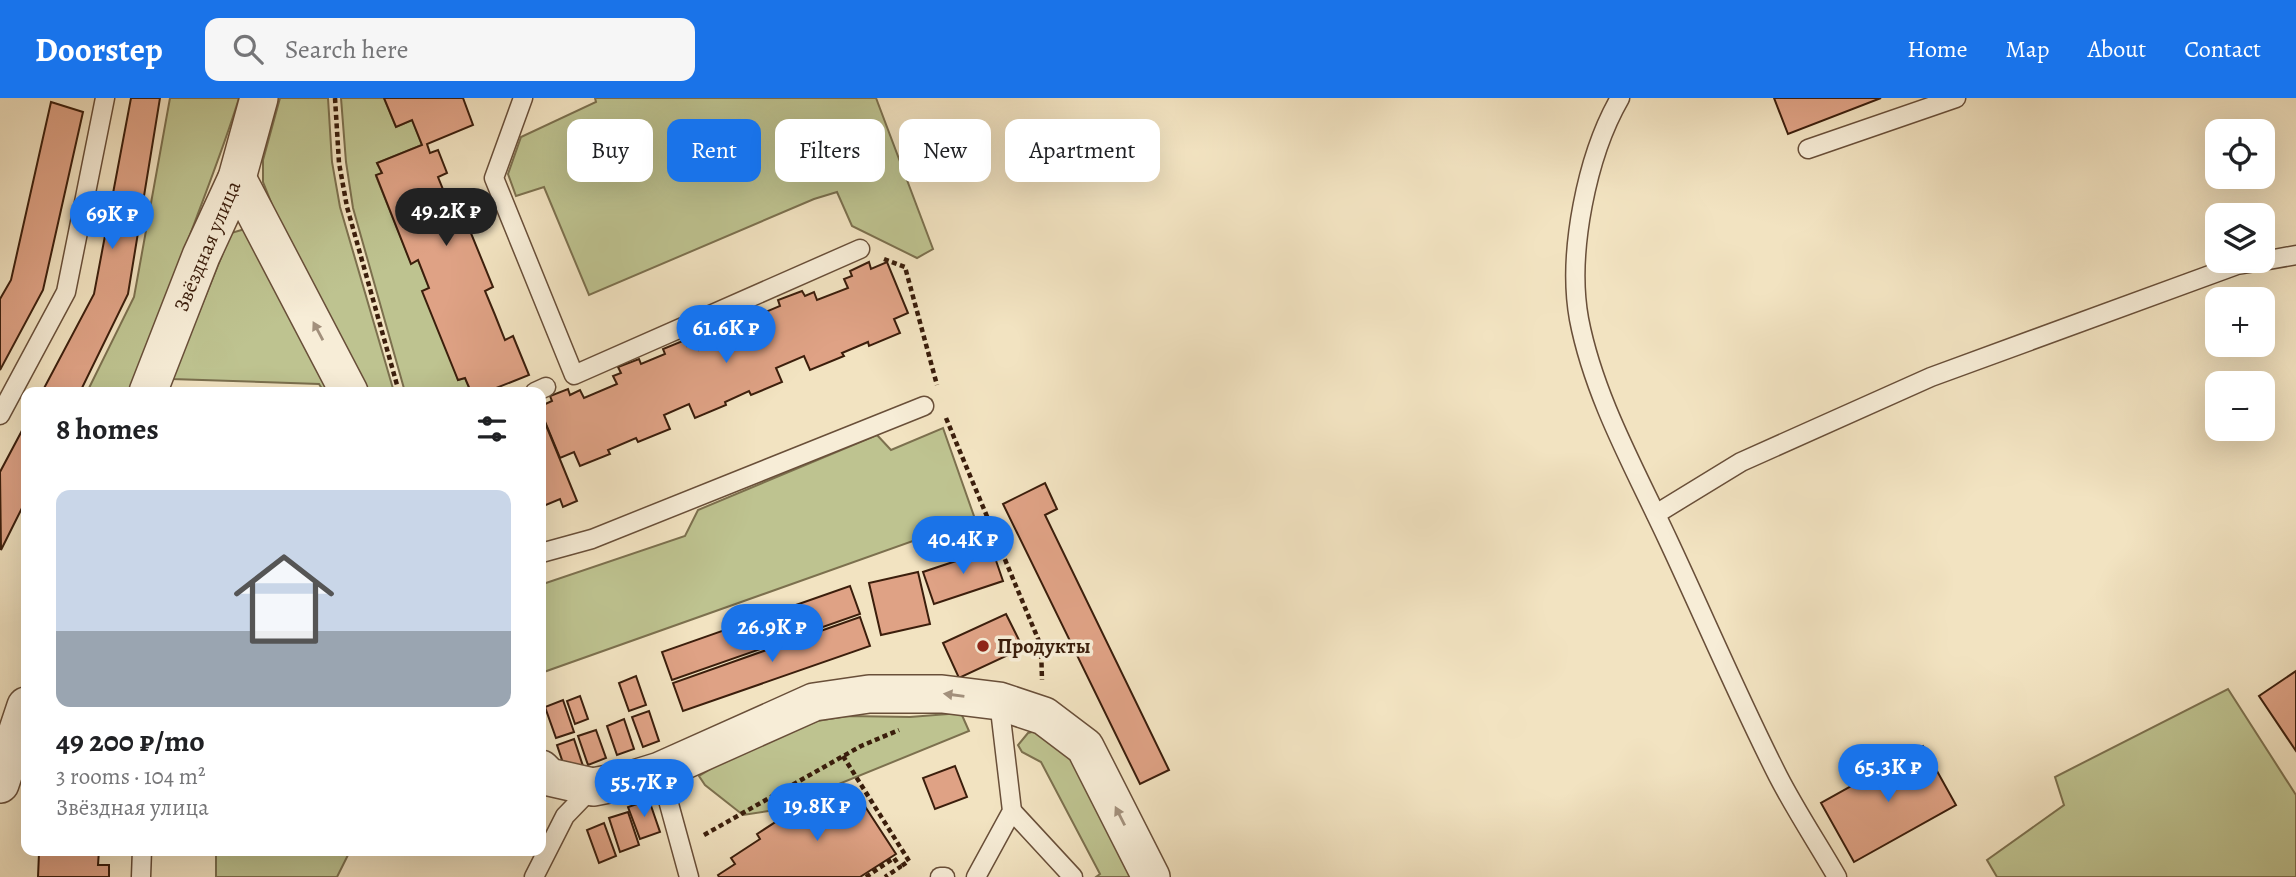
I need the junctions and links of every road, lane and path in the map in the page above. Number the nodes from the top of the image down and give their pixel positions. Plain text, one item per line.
1 (105, 98) edge
2 (259, 98) edge
3 (335, 98) edge
4 (523, 98) edge
5 (1620, 98) edge
6 (1956, 98) edge
7 (1808, 149) dead end
8 (237, 178) junction
9 (860, 249) joint
10 (2296, 255) edge
11 (2275, 259) edge
12 (2215, 273) edge
13 (937, 385) dead end
14 (150, 387) edge
15 (346, 387) edge
16 (398, 387) edge
17 (924, 406) dead end
18 (943, 408) dead end
19 (0, 415) edge
20 (1656, 513) junction
21 (546, 552) edge
22 (999, 701) junction
23 (1044, 716) junction
24 (21, 721) edge
25 (907, 727) dead end
26 (843, 756) junction
27 (660, 771) junction
28 (546, 774) edge
29 (0, 784) edge
30 (593, 787) junction
31 (1012, 811) junction
32 (699, 838) dead end
33 (546, 853) edge
34 (142, 856) edge
35 (545, 856) edge
36 (900, 867) junction
37 (141, 877) edge
38 (534, 877) edge
39 (689, 877) edge
40 (866, 877) edge
41 (885, 877) edge
42 (940, 877) edge
43 (945, 877) edge
44 (976, 877) edge
45 (1073, 877) edge
46 (1151, 877) edge
47 (1837, 877) edge

1 - 19 lane
2 - 8 street, Звёздная улица
3 - 16 path
4 - 9 lane
5 - 20 lane
6 - 7 lane
8 - 14 street, Звёздная улица
15 -> 8 street
9 - 13 path
10 - 11 lane
12 - 20 lane
17 - 21 lane
18 - 23 path
20 - 47 lane
22 - 23 street
22 -> 27 street
22 - 31 lane
46 -> 23 street
24 - 29 street
25 - 26 path
26 - 32 path
26 - 36 path
27 - 30 street
27 - 39 lane
28 - 30 street
30 - 33 lane
31 - 44 lane
31 - 45 lane
34 - 37 lane
35 - 38 lane
36 - 40 path
36 - 41 path
42 - 43 lane

